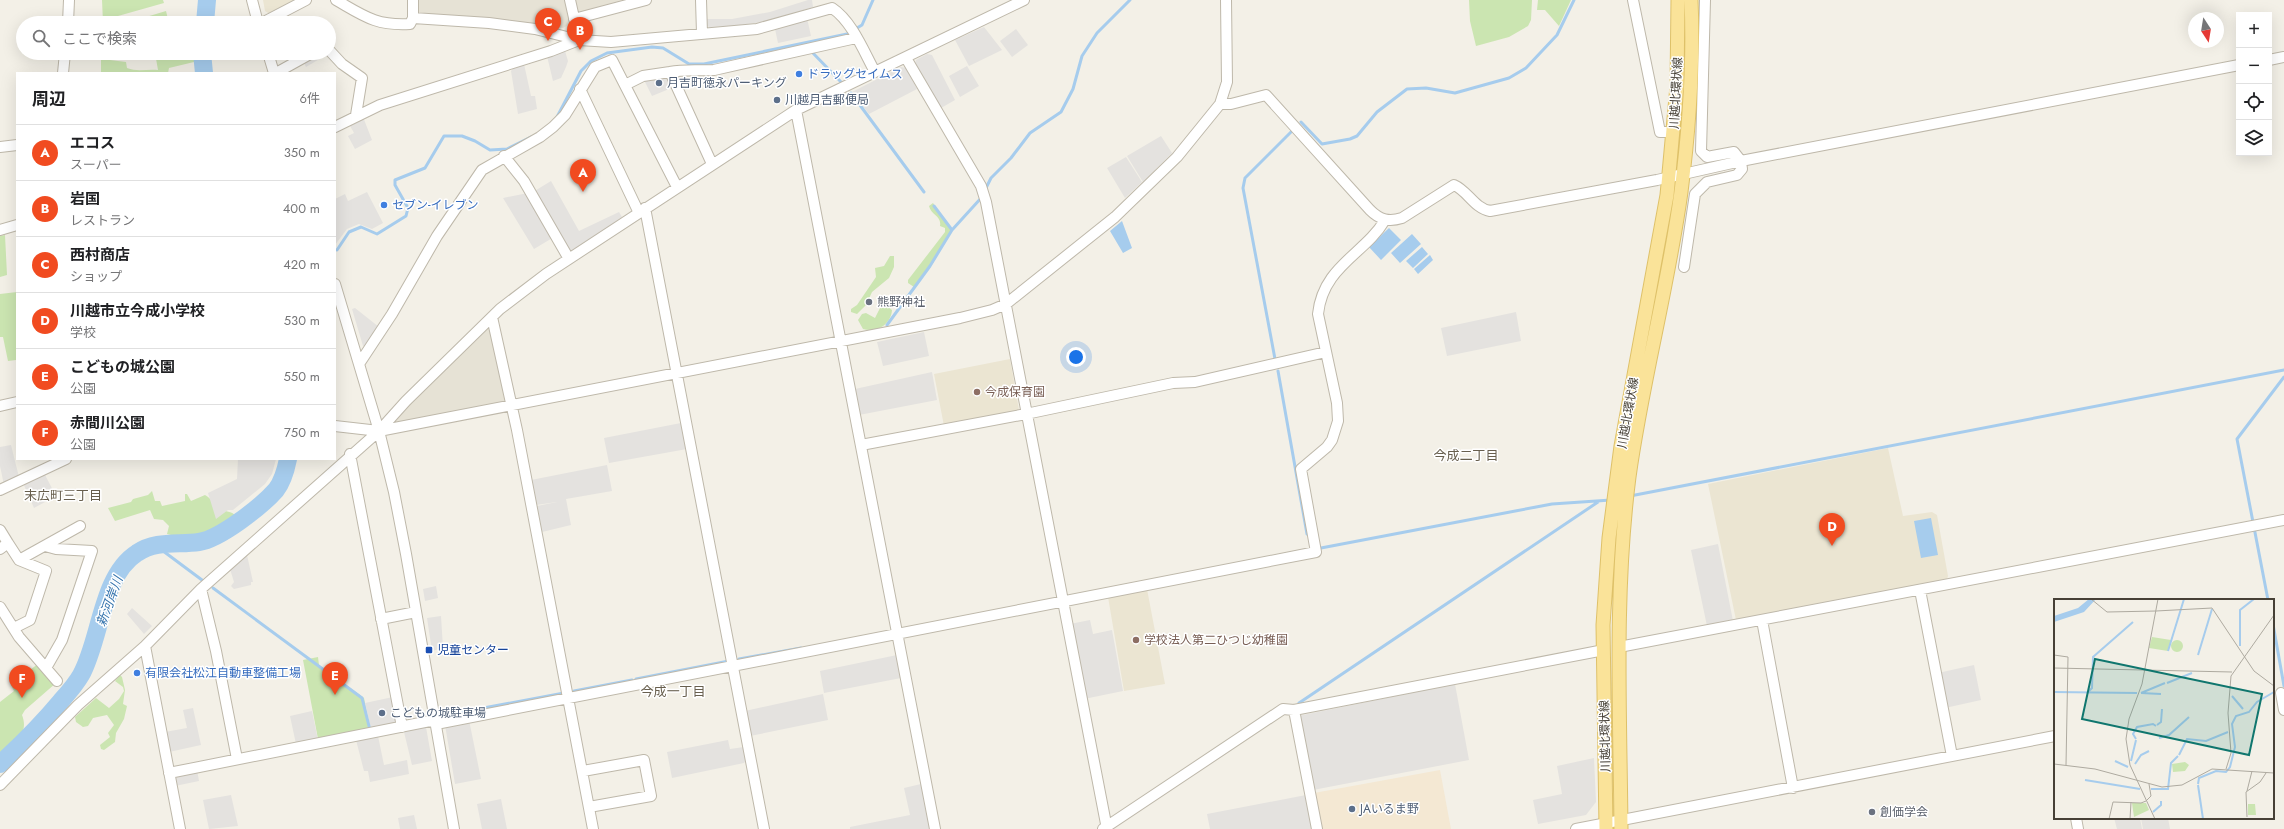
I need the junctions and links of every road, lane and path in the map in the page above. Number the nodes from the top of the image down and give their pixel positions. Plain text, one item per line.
1 (69, 0) edge
2 (252, 0) edge
3 (306, 0) edge
4 (336, 0) edge
5 (413, 0) edge
6 (570, 0) edge
7 (646, 0) edge
8 (700, 0) edge
9 (1022, 0) edge
10 (1226, 0) edge
11 (1633, 0) edge
12 (1705, 0) edge
13 (1685, 2) edge
14 (68, 16) edge
15 (256, 16) edge
16 (275, 16) edge
17 (413, 18) junction
18 (574, 19) junction
19 (702, 33) junction
20 (856, 38) junction
21 (579, 40) junction
22 (611, 42) junction
23 (2284, 57) edge
24 (336, 58) edge
25 (906, 58) junction
26 (2272, 59) edge
27 (64, 60) edge
28 (270, 60) edge
29 (299, 60) edge
30 (612, 60) junction
31 (2236, 66) edge
32 (63, 72) edge
33 (275, 72) edge
34 (277, 72) edge
35 (670, 72) junction
36 (875, 72) junction
37 (625, 85) junction
38 (580, 89) junction
39 (1220, 104) junction
40 (796, 110) junction
41 (356, 115) junction
42 (336, 126) edge
43 (1674, 132) junction
44 (16, 145) edge
45 (0, 147) edge
46 (504, 156) junction
47 (1741, 161) junction
48 (712, 164) junction
49 (1682, 174) junction
50 (1669, 177) junction
51 (677, 187) junction
52 (642, 211) junction
53 (1384, 220) junction
54 (16, 225) edge
55 (0, 230) edge
56 (569, 259) junction
57 (1684, 267) dead end
58 (336, 287) edge
59 (1006, 304) junction
60 (492, 317) junction
61 (840, 341) junction
62 (1326, 352) junction
63 (359, 364) junction
64 (677, 373) junction
65 (16, 402) edge
66 (511, 405) junction
67 (0, 406) edge
68 (1026, 414) junction
69 (336, 426) edge
70 (379, 431) junction
71 (861, 444) junction
72 (350, 454) junction
73 (64, 460) edge
74 (0, 490) edge
75 (2284, 520) edge
76 (80, 526) dead end
77 (0, 530) edge
78 (4, 546) edge
79 (44, 546) junction
80 (19, 560) junction
81 (201, 589) junction
82 (1920, 590) junction
83 (1063, 602) junction
84 (0, 607) edge
85 (416, 612) junction
86 (381, 619) junction
87 (1762, 620) junction
88 (14, 628) junction
89 (898, 633) junction
90 (145, 646) junction
91 (1619, 647) junction
92 (1604, 650) junction
93 (733, 665) junction
94 (46, 668) junction
95 (57, 681) dead end
96 (2279, 694) edge
97 (569, 696) junction
98 (1294, 710) junction
99 (2284, 710) edge
100 (436, 722) junction
101 (402, 727) junction
102 (2054, 736) edge
103 (1952, 756) junction
104 (237, 759) junction
105 (583, 772) junction
106 (169, 773) junction
107 (0, 785) edge
108 (1793, 788) junction
109 (589, 807) junction
110 (2076, 819) edge
111 (1621, 824) edge
112 (1606, 826) edge
113 (1106, 828) edge
114 (180, 829) edge
115 (454, 829) edge
116 (593, 829) edge
117 (764, 829) edge
118 (935, 829) edge
119 (1317, 829) edge
120 (1576, 829) edge
121 (2078, 829) edge

1 - 14 street
2 - 15 street
3 - 16 street
4 - 17 street
5 - 17 street
6 - 18 street
7 - 18 street
8 - 19 street
9 - 25 street
10 - 39 street
11 - 43 street
12 - 47 street
13 - 43 main road, 川越北環状線
13 - 49 main road, 川越北環状線
17 - 21 street
18 - 21 street
19 - 20 street
19 - 22 street
20 - 35 street
20 - 36 street
21 - 22 street
21 - 41 street
22 - 30 street
23 - 26 street
24 - 41 street
25 - 36 street
25 - 59 street
27 - 32 street
28 - 33 street
29 - 34 street
30 - 37 street
30 - 38 street
31 - 47 street
35 - 37 street
35 - 48 street
36 - 40 street
37 - 51 street
38 - 46 street
38 - 52 street
39 - 53 street
39 - 59 street
40 - 48 street
40 - 61 street
41 - 42 street
43 - 50 main road, 川越北環状線
44 - 45 street
46 - 56 street
46 - 63 street
47 - 49 street
47 - 57 street
48 - 51 street
49 - 50 street
49 - 91 main road, 川越北環状線
50 - 53 street
50 - 92 main road, 川越北環状線
51 - 52 street
52 - 56 street
52 - 64 street
53 - 62 street
54 - 55 street
56 - 60 street
58 - 63 street
59 - 61 street
59 - 68 street
60 - 66 street
60 - 70 street
61 - 64 street
61 - 71 street
62 - 68 street
62 - 83 street
63 - 70 street
64 - 66 street
64 - 93 street
65 - 67 street
66 - 70 street
66 - 97 street
68 - 71 street
68 - 83 street
69 - 70 street
70 - 72 street
70 - 85 street
71 - 89 street
72 - 81 street
72 - 86 street
73 - 74 street
75 - 82 street
76 - 79 street
77 - 78 street
78 - 80 street
79 - 80 street
79 - 94 street
80 - 88 street
81 - 90 street
81 - 104 street
82 - 87 street
82 - 103 street
83 - 89 street
83 - 113 street
84 - 88 street
85 - 86 street
85 - 100 street
86 - 101 street
87 - 91 street
87 - 108 street
88 - 94 street
89 - 93 street
89 - 118 street
90 - 106 street
90 - 107 street
91 - 111 main road, 川越北環状線
92 - 98 street
92 - 112 main road, 川越北環状線
93 - 97 street
93 - 117 street
94 - 95 street
96 - 99 street
97 - 100 street
97 - 105 street
98 - 113 street
98 - 119 street
100 - 101 street
100 - 115 street
101 - 104 street
102 - 103 street
103 - 108 street
104 - 106 street
105 - 109 street
105 - 109 street
106 - 114 street
108 - 111 street
109 - 116 street
110 - 121 street
111 - 112 street
112 - 120 street

